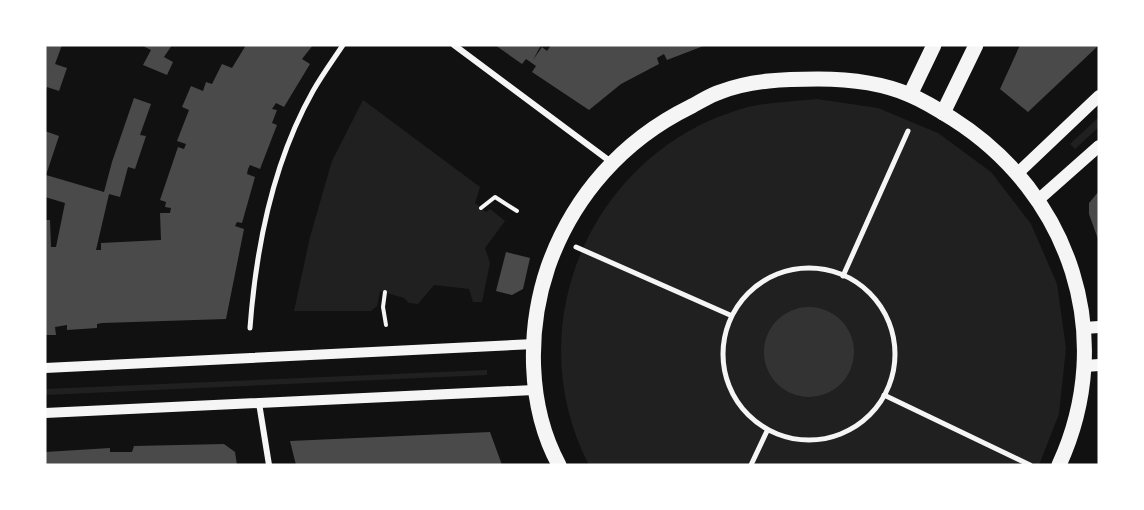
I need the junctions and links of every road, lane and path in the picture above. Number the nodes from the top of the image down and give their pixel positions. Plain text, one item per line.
1 (343, 45) edge
2 (454, 45) edge
3 (934, 45) edge
4 (976, 45) edge
5 (910, 95) junction
6 (1099, 96) edge
7 (943, 113) junction
8 (908, 131) dead end
9 (1099, 146) edge
10 (611, 163) junction
11 (1018, 173) junction
12 (1038, 200) junction
13 (481, 208) dead end
14 (517, 211) dead end
15 (576, 247) dead end
16 (843, 276) junction
17 (385, 292) dead end
18 (730, 315) junction
19 (386, 325) dead end
20 (1091, 327) edge
21 (250, 328) dead end
22 (534, 344) junction
23 (1092, 365) edge
24 (45, 368) edge
25 (534, 390) junction
26 (884, 395) junction
27 (259, 403) junction
28 (45, 413) edge
29 (767, 431) junction
30 (269, 465) edge
31 (559, 465) edge
32 (751, 465) edge
33 (1029, 465) edge
34 (1059, 465) edge

1 - 21 street
2 - 10 street
3 - 5 main road
4 - 7 main road
5 - 7 main road
5 - 10 main road
6 - 11 main road
7 - 11 main road
8 - 16 street
9 - 12 main road
10 - 22 main road
11 - 12 main road
12 - 20 main road
13 - 14 path
15 - 18 street
16 - 18 street
16 - 26 street
17 - 19 path
18 - 29 street
20 - 23 main road
22 - 24 street
22 - 25 main road
23 - 34 main road
25 - 27 street
25 - 31 main road
26 - 29 street
26 - 33 street
27 - 28 street
27 - 30 street
29 - 32 street

